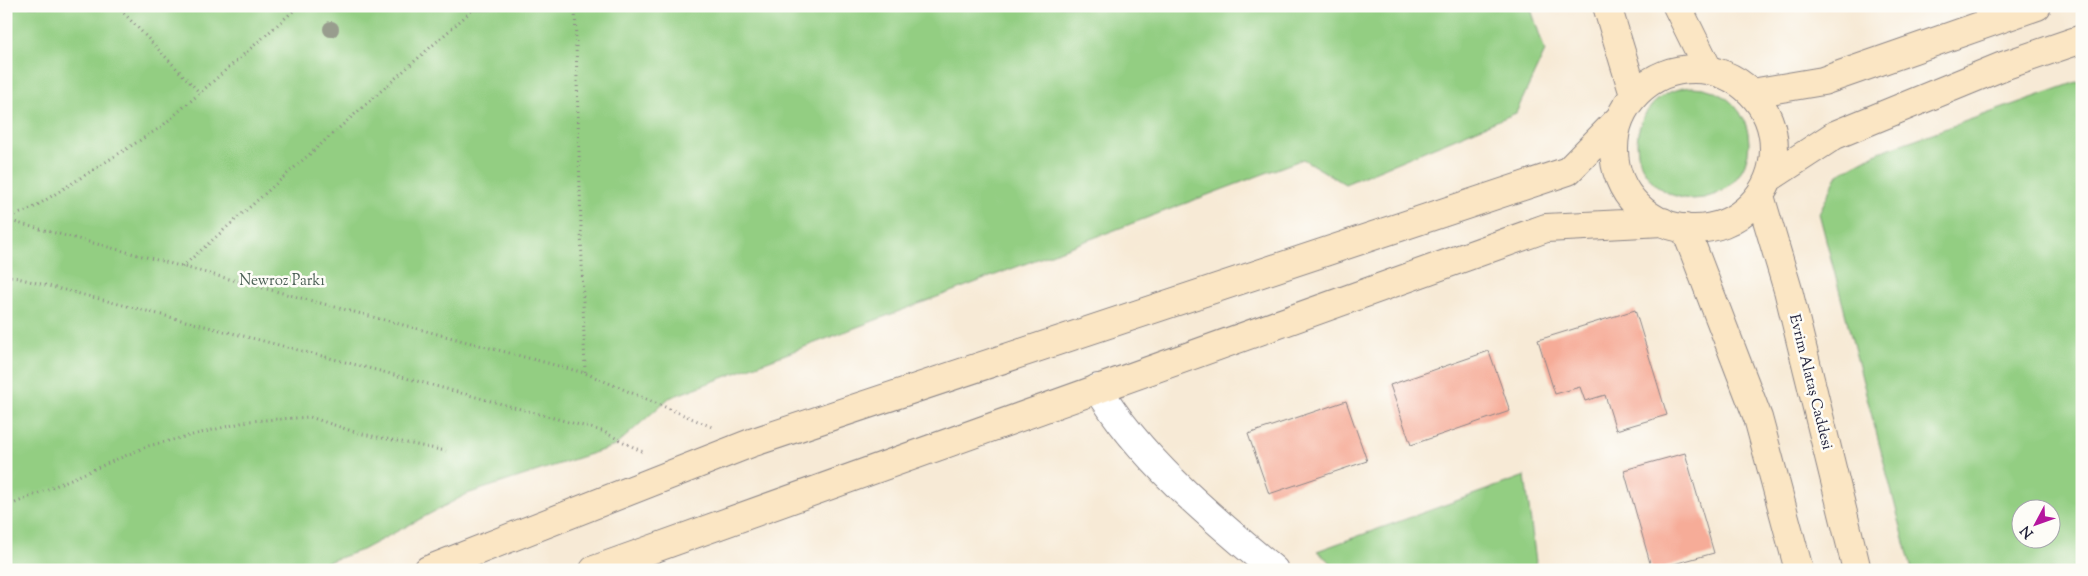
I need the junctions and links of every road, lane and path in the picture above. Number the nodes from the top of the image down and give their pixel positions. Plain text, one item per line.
1 (117, 6) edge
2 (298, 6) edge
3 (477, 6) edge
4 (575, 6) edge
5 (1607, 6) edge
6 (1677, 6) edge
7 (2037, 6) edge
8 (2082, 40) edge
9 (1708, 69) junction
10 (200, 93) junction
11 (1752, 93) junction
12 (1634, 95) junction
13 (1619, 119) junction
14 (1764, 187) junction
15 (6, 219) edge
16 (1674, 225) junction
17 (182, 267) junction
18 (6, 274) edge
19 (585, 374) junction
20 (1098, 388) junction
21 (752, 443) junction
22 (446, 452) dead end
23 (679, 471) junction
24 (6, 507) edge
25 (428, 570) edge
26 (594, 570) edge
27 (1274, 570) edge
28 (1799, 570) edge
29 (1857, 570) edge

1 - 10 path
2 - 10 path
3 - 17 path
4 - 19 path
5 - 12 main road
6 - 9 main road
7 - 11 main road
8 - 14 main road
9 - 11 main road
9 - 12 main road
10 - 15 path
11 - 14 main road
12 - 13 main road
13 - 16 main road
13 - 21 main road
14 - 16 main road
14 - 29 main road, Evrim Alataş Caddesi
15 - 17 path
16 - 20 main road
16 - 28 main road
17 - 19 path
18 - 23 path
19 - 21 path
20 - 26 main road
20 - 27 street
21 - 23 main road
22 - 24 path
23 - 25 main road

